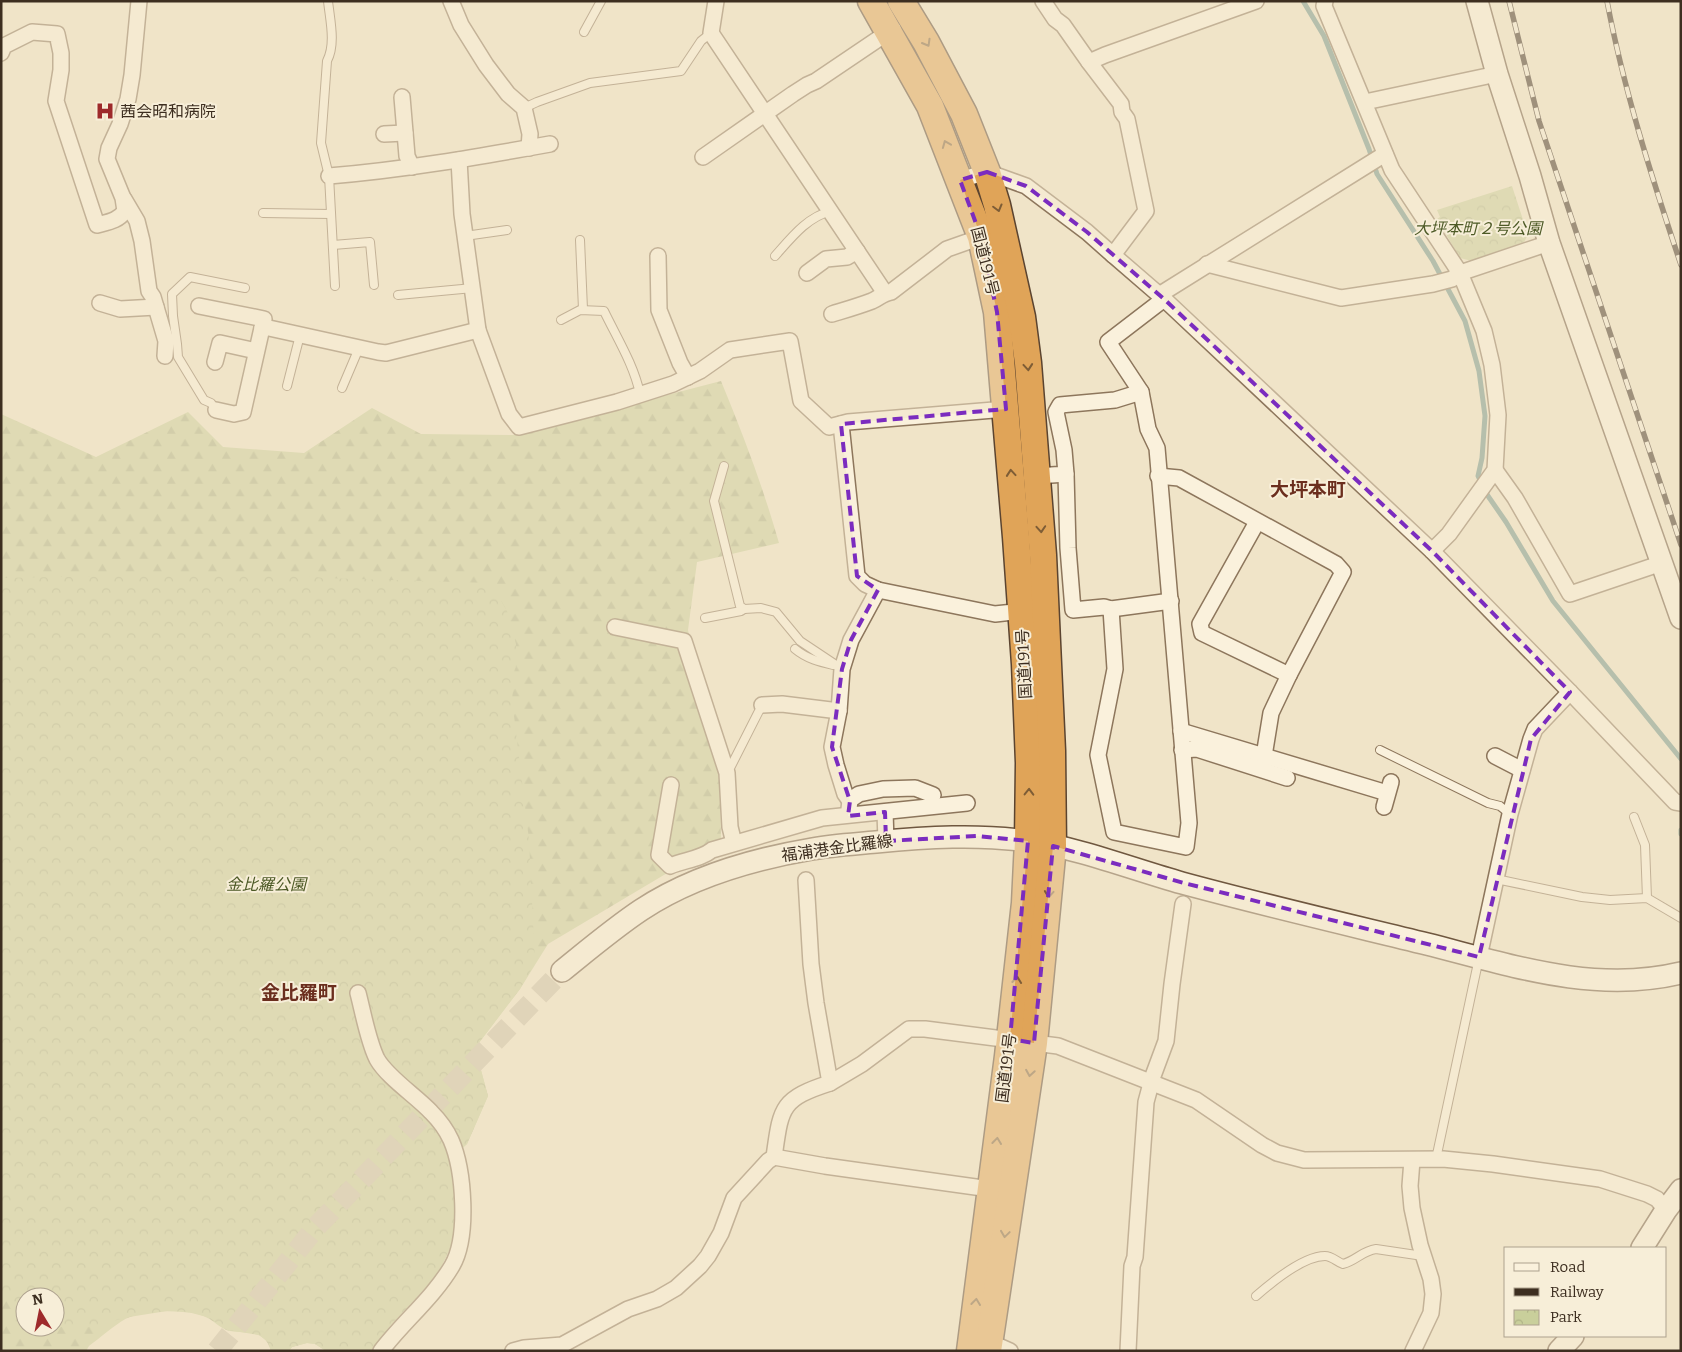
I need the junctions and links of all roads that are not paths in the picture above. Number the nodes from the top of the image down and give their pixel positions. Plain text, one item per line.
1 (139, 1) edge
2 (328, 1) edge
3 (451, 1) edge
4 (600, 1) edge
5 (716, 1) edge
6 (871, 1) edge
7 (1043, 1) edge
8 (1256, 1) edge
9 (1325, 1) edge
10 (1477, 1) edge
11 (906, 9) edge
12 (584, 32) dead end
13 (890, 32) junction
14 (711, 33) junction
15 (1, 52) edge
16 (1089, 62) junction
17 (1497, 74) junction
18 (402, 97) dead end
19 (1365, 102) junction
20 (524, 108) junction
21 (765, 114) junction
22 (405, 133) junction
23 (384, 134) dead end
24 (550, 144) dead end
25 (529, 148) junction
26 (1383, 156) junction
27 (703, 157) dead end
28 (459, 160) junction
29 (412, 167) junction
30 (987, 172) junction
31 (329, 176) junction
32 (960, 180) junction
33 (123, 198) junction
34 (832, 211) junction
35 (263, 212) dead end
36 (331, 214) junction
37 (507, 230) dead end
38 (465, 236) junction
39 (981, 237) junction
40 (580, 240) dead end
41 (1549, 243) junction
42 (333, 245) junction
43 (857, 251) junction
44 (1113, 255) junction
45 (658, 256) dead end
46 (775, 256) dead end
47 (1207, 264) junction
48 (807, 273) dead end
49 (1456, 276) junction
50 (374, 285) dead end
51 (336, 286) dead end
52 (245, 288) dead end
53 (473, 288) junction
54 (885, 293) junction
55 (398, 295) dead end
56 (1161, 297) junction
57 (100, 303) dead end
58 (198, 306) dead end
59 (156, 307) junction
60 (584, 309) junction
61 (832, 314) dead end
62 (561, 320) dead end
63 (262, 328) junction
64 (478, 330) junction
65 (300, 335) junction
66 (359, 348) junction
67 (256, 351) junction
68 (171, 355) junction
69 (215, 362) dead end
70 (688, 377) junction
71 (287, 386) dead end
72 (342, 388) dead end
73 (1141, 392) junction
74 (640, 394) junction
75 (1006, 408) junction
76 (216, 410) joint
77 (841, 424) junction
78 (724, 466) dead end
79 (1066, 474) junction
80 (1492, 475) junction
81 (1037, 476) junction
82 (1158, 476) junction
83 (1258, 522) junction
84 (1432, 551) junction
85 (1662, 563) junction
86 (878, 590) junction
87 (1171, 601) junction
88 (744, 608) junction
89 (1111, 609) junction
90 (1022, 611) junction
91 (705, 618) dead end
92 (1681, 618) edge
93 (615, 627) dead end
94 (796, 649) dead end
95 (842, 669) junction
96 (1289, 676) junction
97 (1570, 692) junction
98 (762, 705) joint
99 (839, 710) junction
100 (1181, 731) junction
101 (1182, 750) junction
102 (1380, 750) dead end
103 (1264, 756) junction
104 (1495, 756) dead end
105 (1522, 770) junction
106 (728, 773) junction
107 (1287, 778) dead end
108 (671, 785) dead end
109 (1387, 794) dead end
110 (933, 795) junction
111 (1678, 803) edge
112 (849, 809) junction
113 (887, 811) junction
114 (1510, 814) junction
115 (1634, 816) dead end
116 (886, 841) junction
117 (1028, 841) junction
118 (734, 843) junction
119 (1053, 846) junction
120 (1496, 879) junction
121 (806, 880) dead end
122 (1647, 898) junction
123 (1184, 904) dead end
124 (1681, 918) edge
125 (1479, 957) junction
126 (562, 972) tunnel mouth
127 (1681, 973) edge
128 (358, 993) dead end
129 (1022, 1041) junction
130 (1151, 1082) junction
131 (830, 1083) junction
132 (774, 1157) junction
133 (1436, 1159) junction
134 (1412, 1160) junction
135 (1681, 1190) edge
136 (1001, 1191) junction
137 (1666, 1210) junction
138 (1643, 1247) edge
139 (1424, 1256) junction
140 (1256, 1296) dead end
141 (1572, 1337) edge
142 (986, 1346) edge
143 (381, 1351) edge
144 (513, 1351) edge
145 (1128, 1351) edge
146 (1413, 1351) edge
147 (1559, 1351) edge

1 - 33 street
2 - 31 lane
3 - 20 street
4 - 12 lane
5 - 14 street
6 - 13 highway, 国道191号
7 - 16 street
8 - 16 street
9 - 19 street
10 - 17 street
11 - 13 street
11 -> 30 highway, 国道191号
13 - 21 street
32 -> 13 highway, 国道191号
14 - 20 lane
14 - 21 street
15 - 33 street
16 - 44 street
17 - 19 street
17 - 41 street
18 - 22 street
19 - 26 street
20 - 25 street
21 - 27 street
21 - 34 street
22 - 23 street
22 - 29 street
24 - 25 street
25 - 28 street
26 - 47 street
26 - 49 street
28 - 29 street
28 - 38 street
29 - 31 street
30 - 32 street
30 - 44 street
30 -> 81 highway, 国道191号
31 - 36 lane
32 - 39 highway, 国道191号
33 - 59 street
34 - 43 street
34 - 46 lane
35 - 36 lane
36 - 42 lane
37 - 38 lane
38 - 53 street
39 - 54 street
39 - 75 highway, 国道191号
40 - 60 lane
41 - 49 street
41 - 85 street
42 - 50 lane
42 - 51 lane
43 - 48 street
43 - 54 street
44 - 56 street
45 - 70 street
47 - 49 street
47 - 56 street
49 - 80 street
52 - 68 lane
53 - 55 lane
53 - 64 street
54 - 61 street
56 - 73 street
56 - 84 street
57 - 59 street
58 - 63 street
59 - 68 street
60 - 62 lane
60 - 74 lane
63 - 65 street
63 - 67 street
64 - 66 street
64 - 74 street
65 - 66 street
65 - 71 lane
66 - 72 lane
67 - 69 street
67 - 76 street
68 - 76 lane
70 - 74 street
70 - 77 street
73 - 79 street
73 - 82 street
75 - 77 street
90 -> 75 highway, 国道191号
77 - 86 street
78 - 88 lane
79 - 81 street
79 - 89 street
80 - 84 street
80 - 85 street
81 -> 119 highway, 国道191号
82 - 83 street
82 - 87 street
83 - 96 street
83 - 96 street
84 - 97 street
85 - 92 street
86 - 90 street
86 - 95 street
87 - 89 street
87 - 100 street
88 - 91 lane
88 - 95 lane
89 - 101 street
117 -> 90 highway, 国道191号
93 - 106 street
94 - 95 lane
95 - 99 street
96 - 103 street
97 - 105 street
97 - 111 street
98 - 99 street
98 - 106 lane
99 - 112 street
100 - 101 street
100 - 103 street
101 - 107 street
102 - 114 lane
103 - 109 street
104 - 105 street
105 - 114 street
106 - 118 street
108 - 118 street
110 - 112 street
110 - 113 street
110 - 113 street
112 - 113 street
112 - 118 street
113 - 116 street
114 - 120 street
115 - 122 lane
116 - 117 street, 福浦港金比羅線
116 - 126 street, 福浦港金比羅線
117 - 119 street, 福浦港金比羅線
129 -> 117 highway, 国道191号
119 - 125 street, 福浦港金比羅線
119 -> 129 highway, 国道191号
120 - 122 lane
120 - 125 street
121 - 131 street
122 - 124 lane
123 - 130 street
125 - 127 street, 福浦港金比羅線
125 - 133 lane
128 - 143 street
129 - 130 street
129 - 131 street
129 - 136 highway, 国道191号
130 - 134 street
130 - 145 street
131 - 132 street
132 - 136 street
132 - 144 street
133 - 134 street
133 - 137 street
134 - 139 street
135 - 137 street
136 - 142 highway, 国道191号
137 - 138 street
139 - 140 lane
139 - 146 street
141 - 147 street

